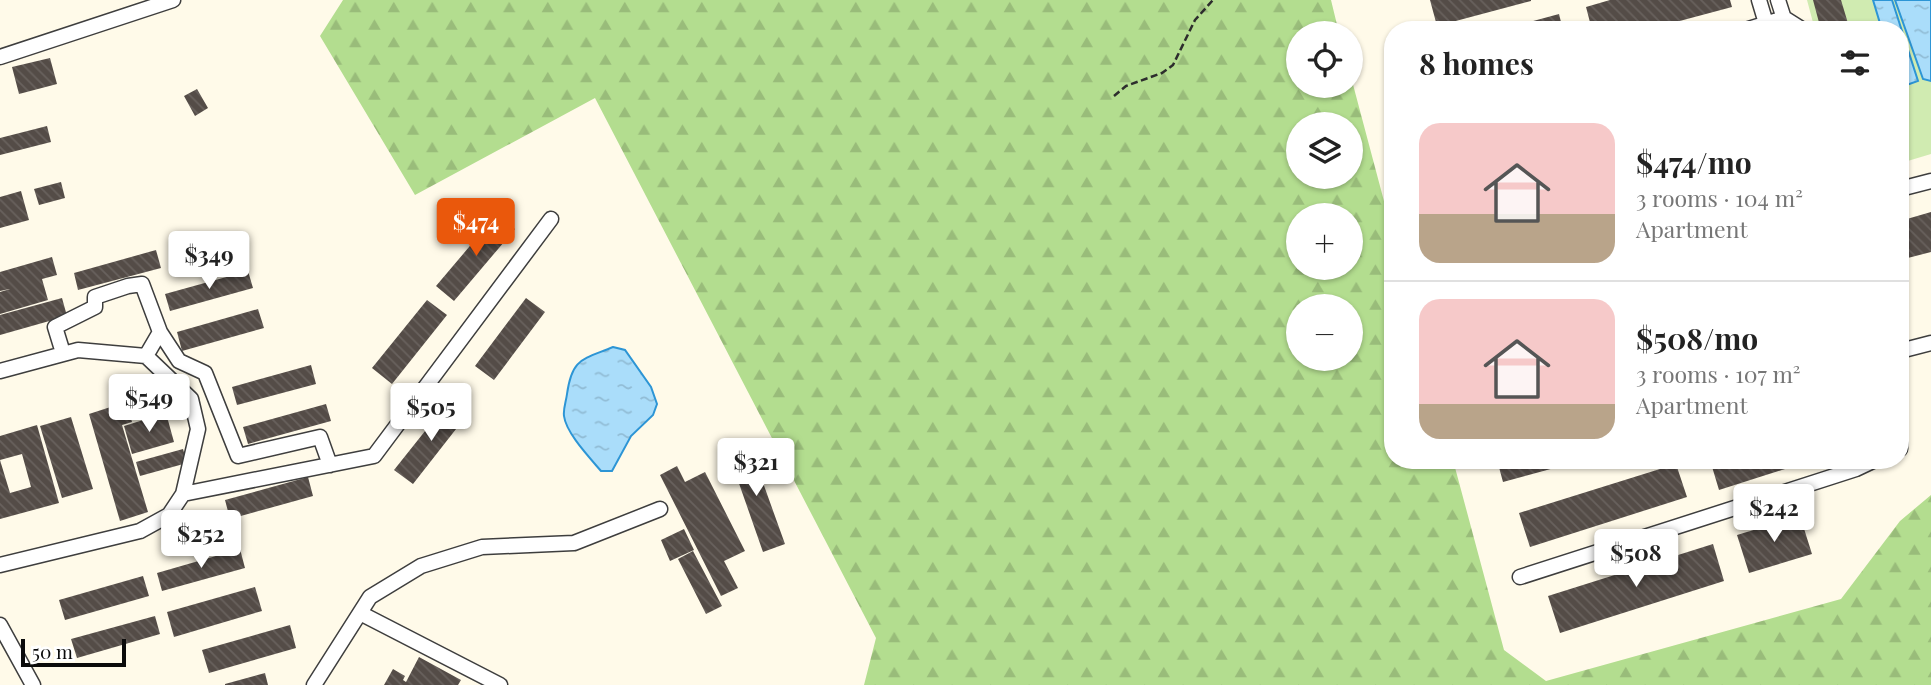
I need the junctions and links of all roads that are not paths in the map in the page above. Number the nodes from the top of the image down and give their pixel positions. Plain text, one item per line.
1 (173, 0) edge
2 (1759, 0) edge
3 (1778, 0) edge
4 (1765, 21) edge
5 (1785, 21) edge
6 (0, 57) edge
7 (1931, 181) edge
8 (1909, 187) edge
9 (551, 219) dead end
10 (160, 332) junction
11 (1931, 343) edge
12 (1909, 349) edge
13 (63, 354) junction
14 (146, 356) junction
15 (0, 371) edge
16 (330, 465) junction
17 (1856, 469) edge
18 (183, 494) junction
19 (660, 509) dead end
20 (0, 565) edge
21 (1520, 577) dead end
22 (360, 612) junction
23 (0, 625) edge
24 (33, 685) edge
25 (314, 685) edge
26 (500, 685) edge

1 - 6 street
2 - 4 street
3 - 5 street
7 - 8 street
9 - 16 street
10 - 13 street
10 - 14 street
10 - 16 street
11 - 12 street
13 - 14 street
13 - 15 street
14 - 18 street
16 - 18 street
17 - 21 street
18 - 20 street
19 - 22 street
22 - 25 street
22 - 26 street
23 - 24 street

